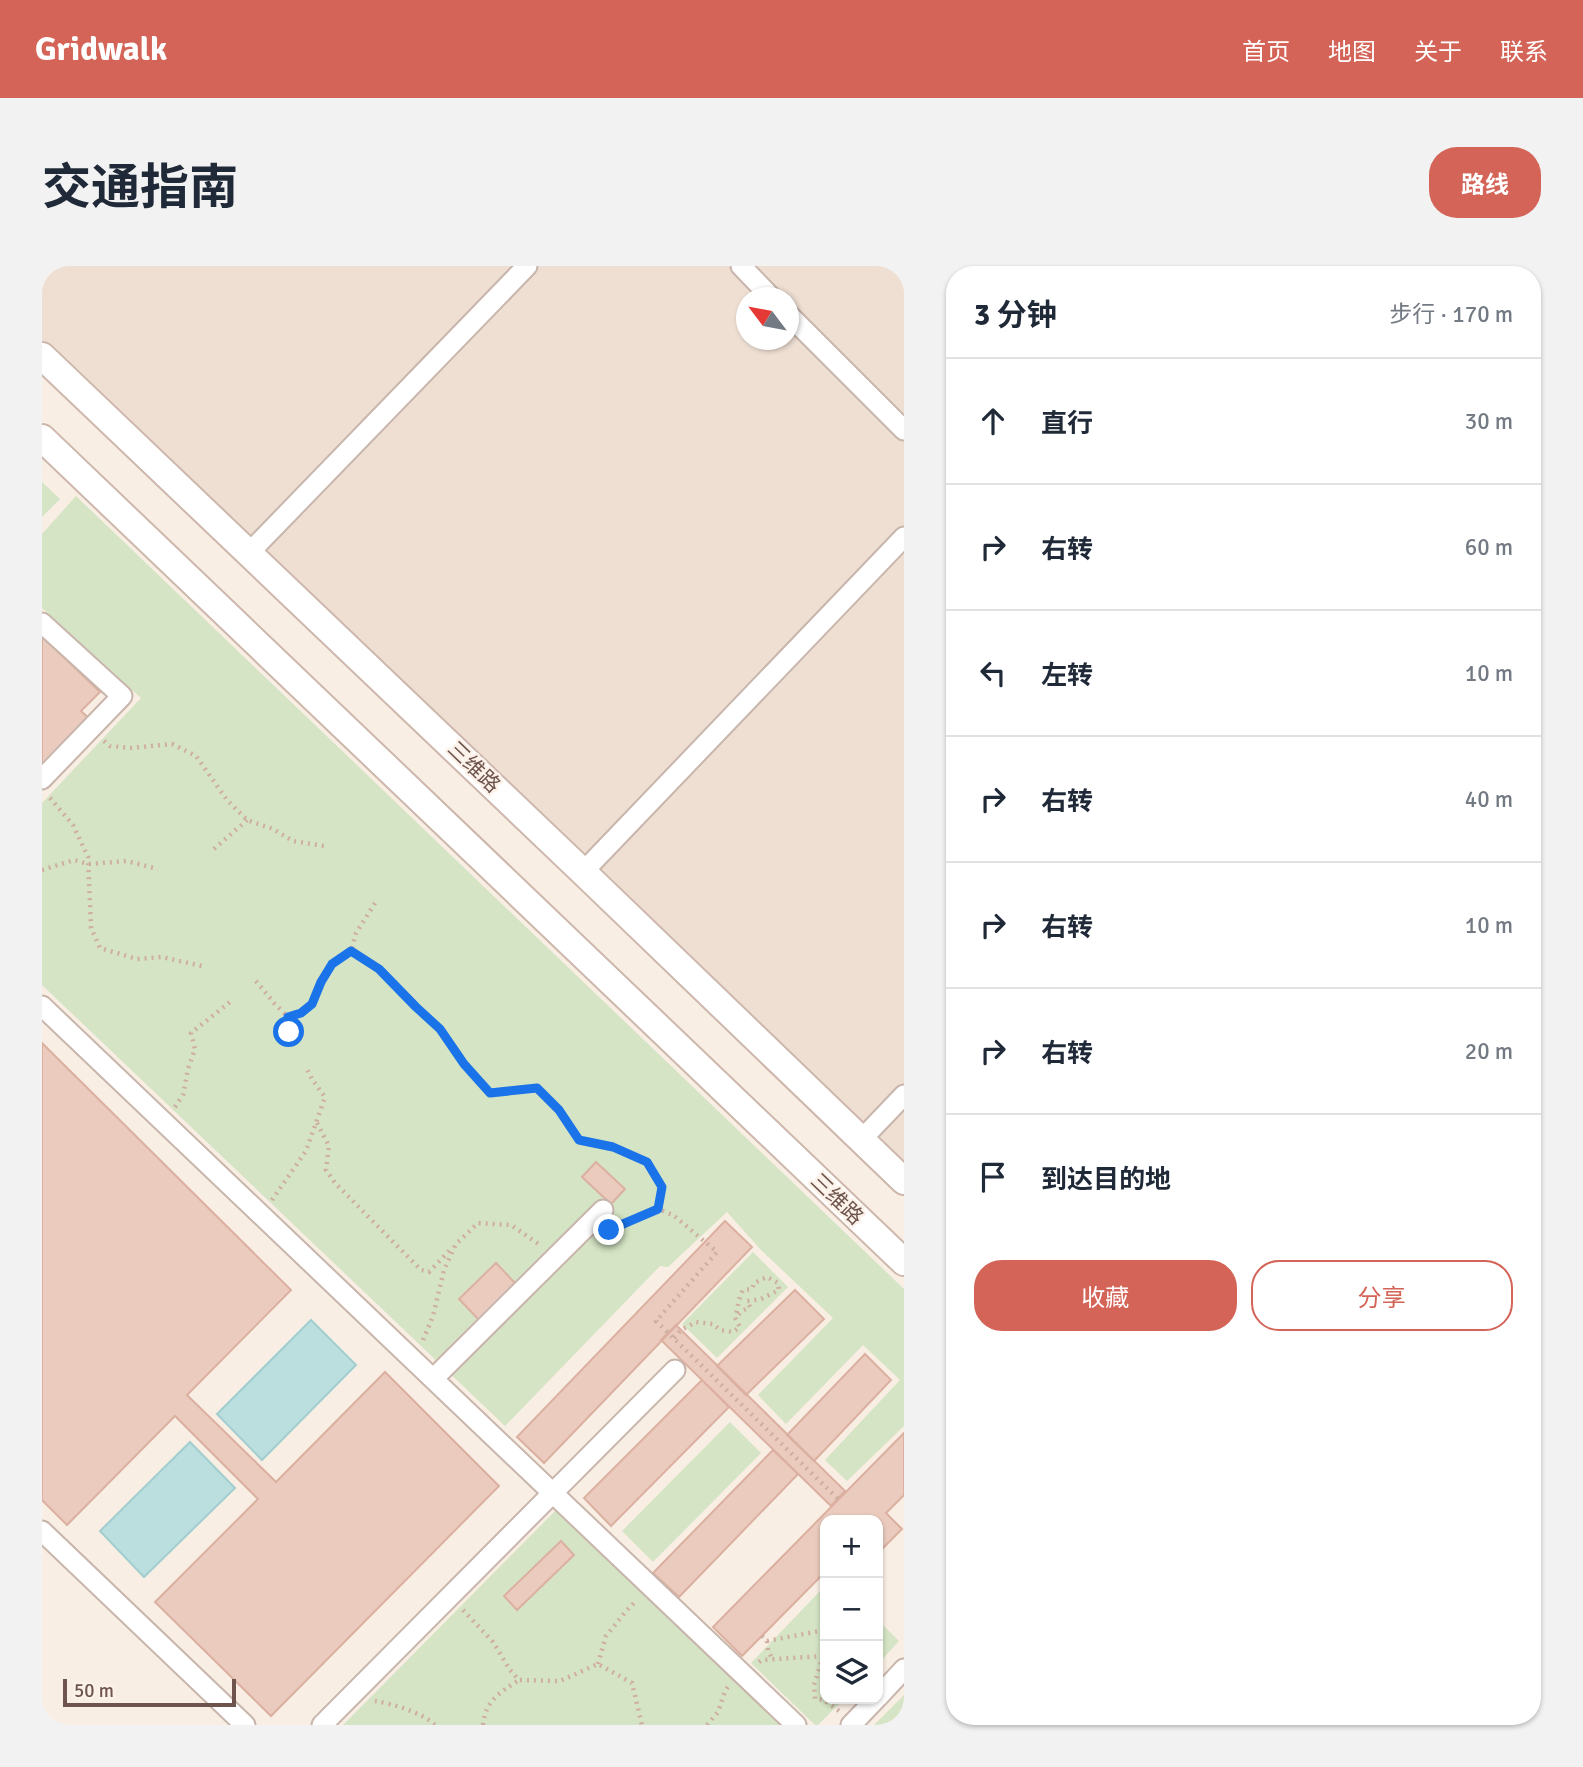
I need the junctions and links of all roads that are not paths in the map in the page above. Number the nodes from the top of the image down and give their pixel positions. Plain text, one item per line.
1 (527, 266) edge
2 (741, 266) edge
3 (761, 287) edge
4 (799, 324) edge
5 (42, 356) edge
6 (904, 430) edge
7 (42, 438) edge
8 (904, 537) edge
9 (249, 553) junction
10 (42, 623) edge
11 (46, 788) edge
12 (583, 872) junction
13 (42, 1006) edge
14 (904, 1095) edge
15 (861, 1140) junction
16 (904, 1181) edge
17 (596, 1216) road end
18 (904, 1262) edge
19 (675, 1370) dead end
20 (433, 1379) junction
21 (553, 1493) junction
22 (42, 1531) edge
23 (904, 1669) edge
24 (883, 1692) edge
25 (871, 1704) edge
26 (852, 1724) edge
27 (245, 1725) edge
28 (322, 1725) edge
29 (796, 1725) edge

1 - 9 street
2 - 3 street
4 - 6 street
5 - 9 main road, 三维路
7 - 18 main road, 三维路
8 - 12 street
9 - 12 main road, 三维路
10 - 11 street
12 - 15 main road, 三维路
13 - 20 street
14 - 15 street
15 - 16 main road, 三维路
17 - 20 street
19 - 21 street
20 - 21 street
21 - 28 street
21 - 29 street
22 - 27 street
23 - 24 street
25 - 26 street

